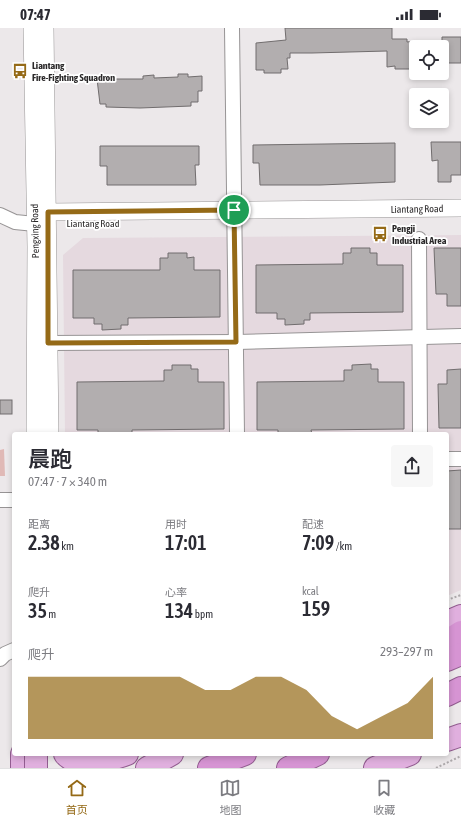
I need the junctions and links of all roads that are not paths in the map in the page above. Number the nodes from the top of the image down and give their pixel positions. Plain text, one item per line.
1 (32, 28) edge
2 (45, 28) edge
3 (232, 28) edge
4 (461, 208) edge
5 (0, 215) edge
6 (234, 216) junction
7 (461, 219) edge
8 (44, 220) junction
9 (419, 239) dead end
10 (461, 336) edge
11 (419, 337) junction
12 (236, 342) junction
13 (48, 343) junction
14 (35, 432) edge
15 (50, 432) edge
16 (237, 432) edge
17 (420, 432) edge
18 (449, 459) edge
19 (461, 459) edge
20 (0, 500) edge
21 (12, 500) edge
22 (461, 616) edge
23 (449, 621) edge
24 (461, 632) edge
25 (449, 640) edge
26 (12, 651) edge
27 (461, 654) edge
28 (0, 659) edge
29 (449, 659) edge
30 (461, 688) edge
31 (449, 694) edge
32 (461, 735) edge
33 (449, 739) edge
34 (22, 756) edge
35 (28, 756) edge
36 (36, 756) edge
37 (46, 756) edge
38 (55, 756) edge
39 (67, 756) edge
40 (120, 756) edge
41 (168, 756) edge
42 (240, 756) edge
43 (241, 756) edge
44 (314, 756) edge
45 (405, 756) edge
46 (421, 756) edge
47 (22, 768) edge
48 (36, 768) edge
49 (46, 768) edge
50 (147, 768) edge
51 (209, 768) edge
52 (219, 768) edge
53 (288, 768) edge
54 (375, 768) edge
55 (406, 768) edge

1 - 8 street, Pengxing Road
2 - 8 street, Pengxing Road
3 - 6 street
4 - 6 street, Liantang Road
5 - 8 street
6 - 7 street, Liantang Road
6 - 8 street, Liantang Road
6 - 12 street
8 - 13 street, Pengxing Road
8 - 14 street, Pengxing Road
9 - 11 street
10 - 11 street
11 - 12 street
11 - 17 street
12 - 13 street
12 - 16 street
13 - 15 street, Pengxing Road
18 - 19 street
20 - 21 street
22 - 23 main road
24 - 25 highway
26 - 28 street
27 - 29 highway
30 - 31 highway
32 - 33 main road
34 - 47 main road
35 - 38 main road
36 - 48 main road, bridge
37 - 49 main road
39 - 40 main road
41 - 50 main road
42 - 51 highway
43 - 52 highway
44 - 53 highway
45 - 54 main road
46 - 55 main road

